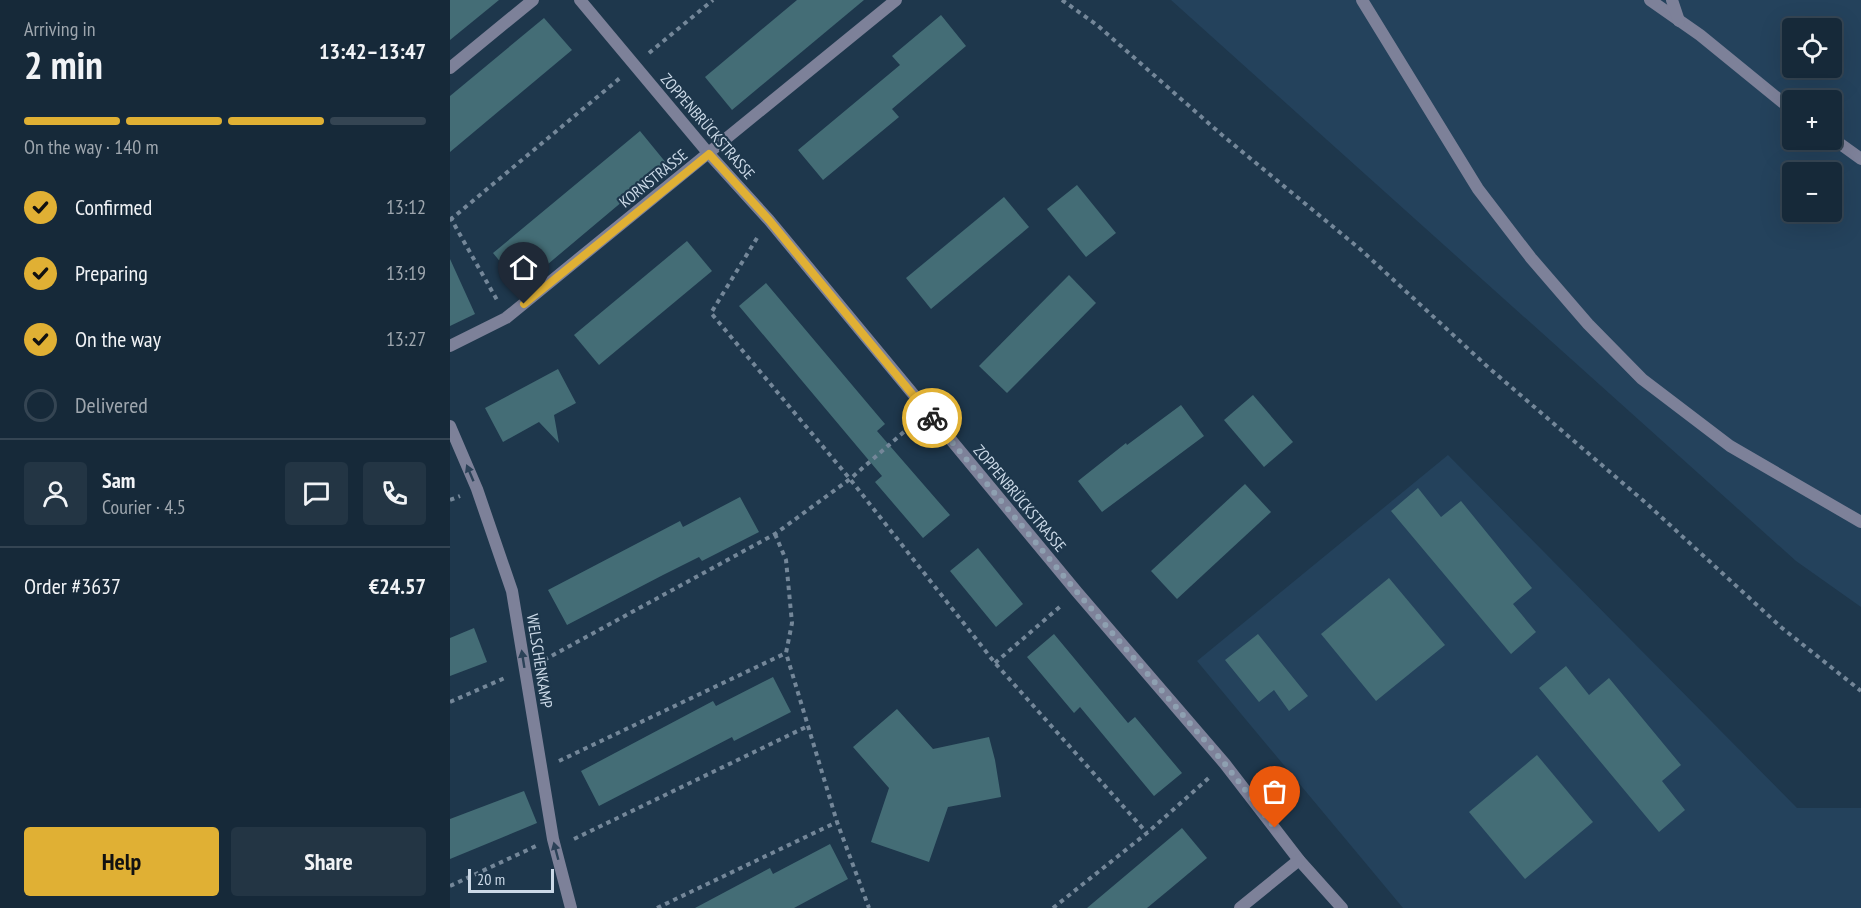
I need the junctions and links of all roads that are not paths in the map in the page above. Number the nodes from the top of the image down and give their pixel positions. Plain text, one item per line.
1 (533, 0) edge
2 (580, 0) edge
3 (896, 0) edge
4 (1362, 0) edge
5 (1650, 0) edge
6 (1672, 0) edge
7 (1679, 21) junction
8 (450, 68) edge
9 (1782, 102) edge
10 (1842, 145) edge
11 (709, 154) junction
12 (1861, 159) edge
13 (450, 346) edge
14 (450, 426) edge
15 (1861, 522) edge
16 (1299, 860) junction
17 (572, 908) edge
18 (1240, 908) edge
19 (1342, 908) edge

1 - 8 street
2 - 11 street, ZOPPENBRÜCKSTRASSE
3 - 11 street, KORNSTRASSE
4 - 15 street
5 - 7 street
6 - 7 street
7 - 9 street
10 - 12 street
11 - 13 street, KORNSTRASSE
11 - 16 street, ZOPPENBRÜCKSTRASSE
17 -> 14 street, WELSCHENKAMP
16 - 18 street
16 - 19 street, ZOPPENBRÜCKSTRASSE

